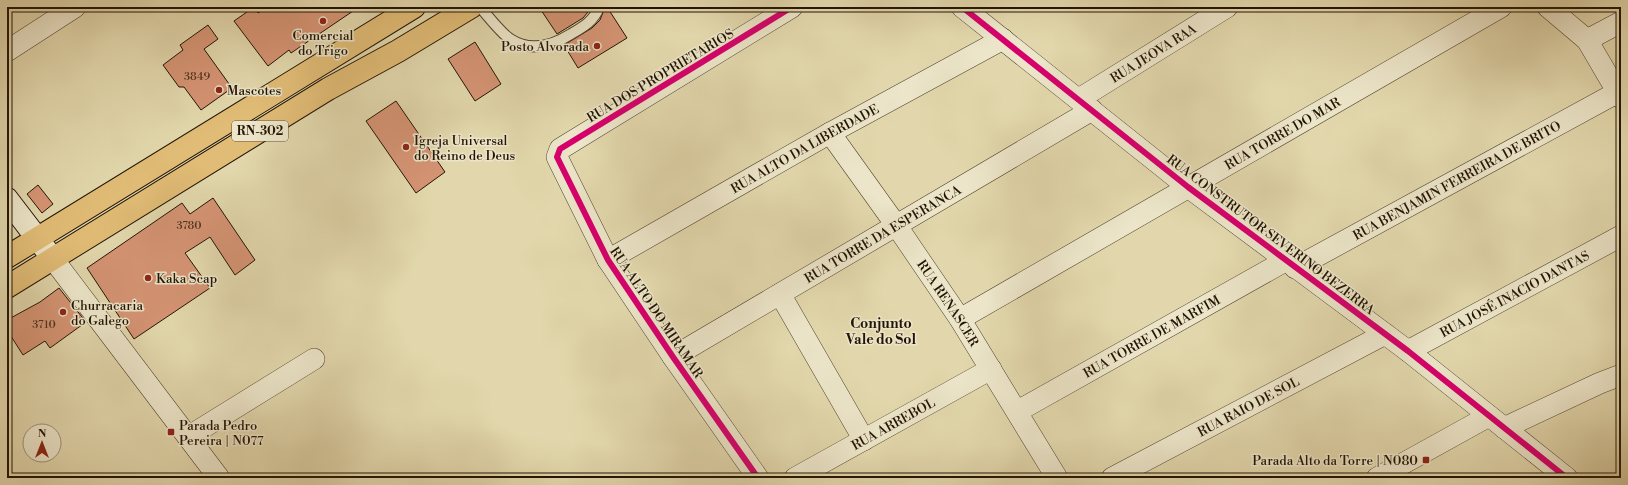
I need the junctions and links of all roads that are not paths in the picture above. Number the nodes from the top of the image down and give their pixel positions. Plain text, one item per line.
1 (75, 7) edge
2 (414, 7) edge
3 (428, 7) edge
4 (471, 7) edge
5 (480, 7) edge
6 (599, 7) edge
7 (792, 7) edge
8 (962, 7) edge
9 (1227, 7) edge
10 (1501, 7) edge
11 (1548, 7) edge
12 (1621, 22) edge
13 (1003, 40) junction
14 (1587, 40) junction
15 (7, 51) edge
16 (398, 51) junction
17 (1619, 95) edge
18 (1085, 105) junction
19 (830, 133) junction
20 (560, 149) joint
21 (1188, 187) junction
22 (7, 198) edge
23 (896, 225) junction
24 (1621, 236) edge
25 (38, 238) junction
26 (7, 257) edge
27 (53, 260) junction
28 (608, 260) junction
29 (1290, 265) junction
30 (7, 287) edge
31 (780, 294) junction
32 (960, 319) junction
33 (1385, 334) junction
34 (1408, 351) junction
35 (673, 357) junction
36 (314, 359) dead end
37 (991, 369) junction
38 (1621, 375) edge
39 (1018, 411) junction
40 (1496, 422) junction
41 (188, 437) junction
42 (864, 440) junction
43 (219, 478) edge
44 (758, 478) edge
45 (796, 478) edge
46 (1057, 478) edge
47 (1112, 478) edge
48 (1377, 478) edge
49 (1567, 478) edge

1 - 15 street
2 - 25 main road, RN-302
3 - 16 main road
4 - 16 main road, RN-302
5 - 6 lane
7 - 20 street, RUA DOS PROPRIETARIOS
8 - 13 street, RUA CONSTRUTOR SEVERINO BEZERRA
9 - 18 street, RUA JEOVA RAA
10 - 21 street, RUA TORRE DO MAR
11 - 14 street
12 - 14 street
13 - 18 street, RUA CONSTRUTOR SEVERINO BEZERRA
13 - 19 street, RUA ALTO DA LIBERDADE
14 - 17 street
16 - 27 main road, RN-302
17 - 29 street, RUA BENJAMIN FERREIRA DE BRITO
18 - 21 street, RUA CONSTRUTOR SEVERINO BEZERRA
18 - 23 street, RUA TORRE DA ESPERANCA
19 - 23 street, RUA RENASCER
19 - 28 street, RUA ALTO DA LIBERDADE
20 - 28 street, RUA ALTO DO MIRAMAR
21 - 29 street, RUA CONSTRUTOR SEVERINO BEZERRA
21 - 32 street, RUA TORRE DO MAR
22 - 25 main road
23 - 31 street, RUA TORRE DA ESPERANCA
23 - 32 street, RUA RENASCER
24 - 34 street, RUA JOSÉ INACIO DANTAS
25 - 26 main road, RN-302
25 - 27 main road
27 - 30 main road, RN-302
27 - 41 street
28 - 35 street, RUA ALTO DO MIRAMAR
29 - 33 street, RUA CONSTRUTOR SEVERINO BEZERRA
29 - 39 street, RUA TORRE DE MARFIM
31 - 35 street, RUA TORRE DA ESPERANCA
31 - 42 street
32 - 37 street, RUA RENASCER
33 - 34 street, RUA CONSTRUTOR SEVERINO BEZERRA
33 - 47 street, RUA RAIO DE SOL
34 - 40 street, RUA CONSTRUTOR SEVERINO BEZERRA
35 - 44 street, RUA ALTO DO MIRAMAR
36 - 41 street
37 - 39 street, RUA RENASCER
37 - 42 street, RUA ARREBOL
38 - 40 street
39 - 46 street, RUA RENASCER
40 - 48 street
40 - 49 street, RUA CONSTRUTOR SEVERINO BEZERRA
41 - 43 street
42 - 45 street, RUA ARREBOL

